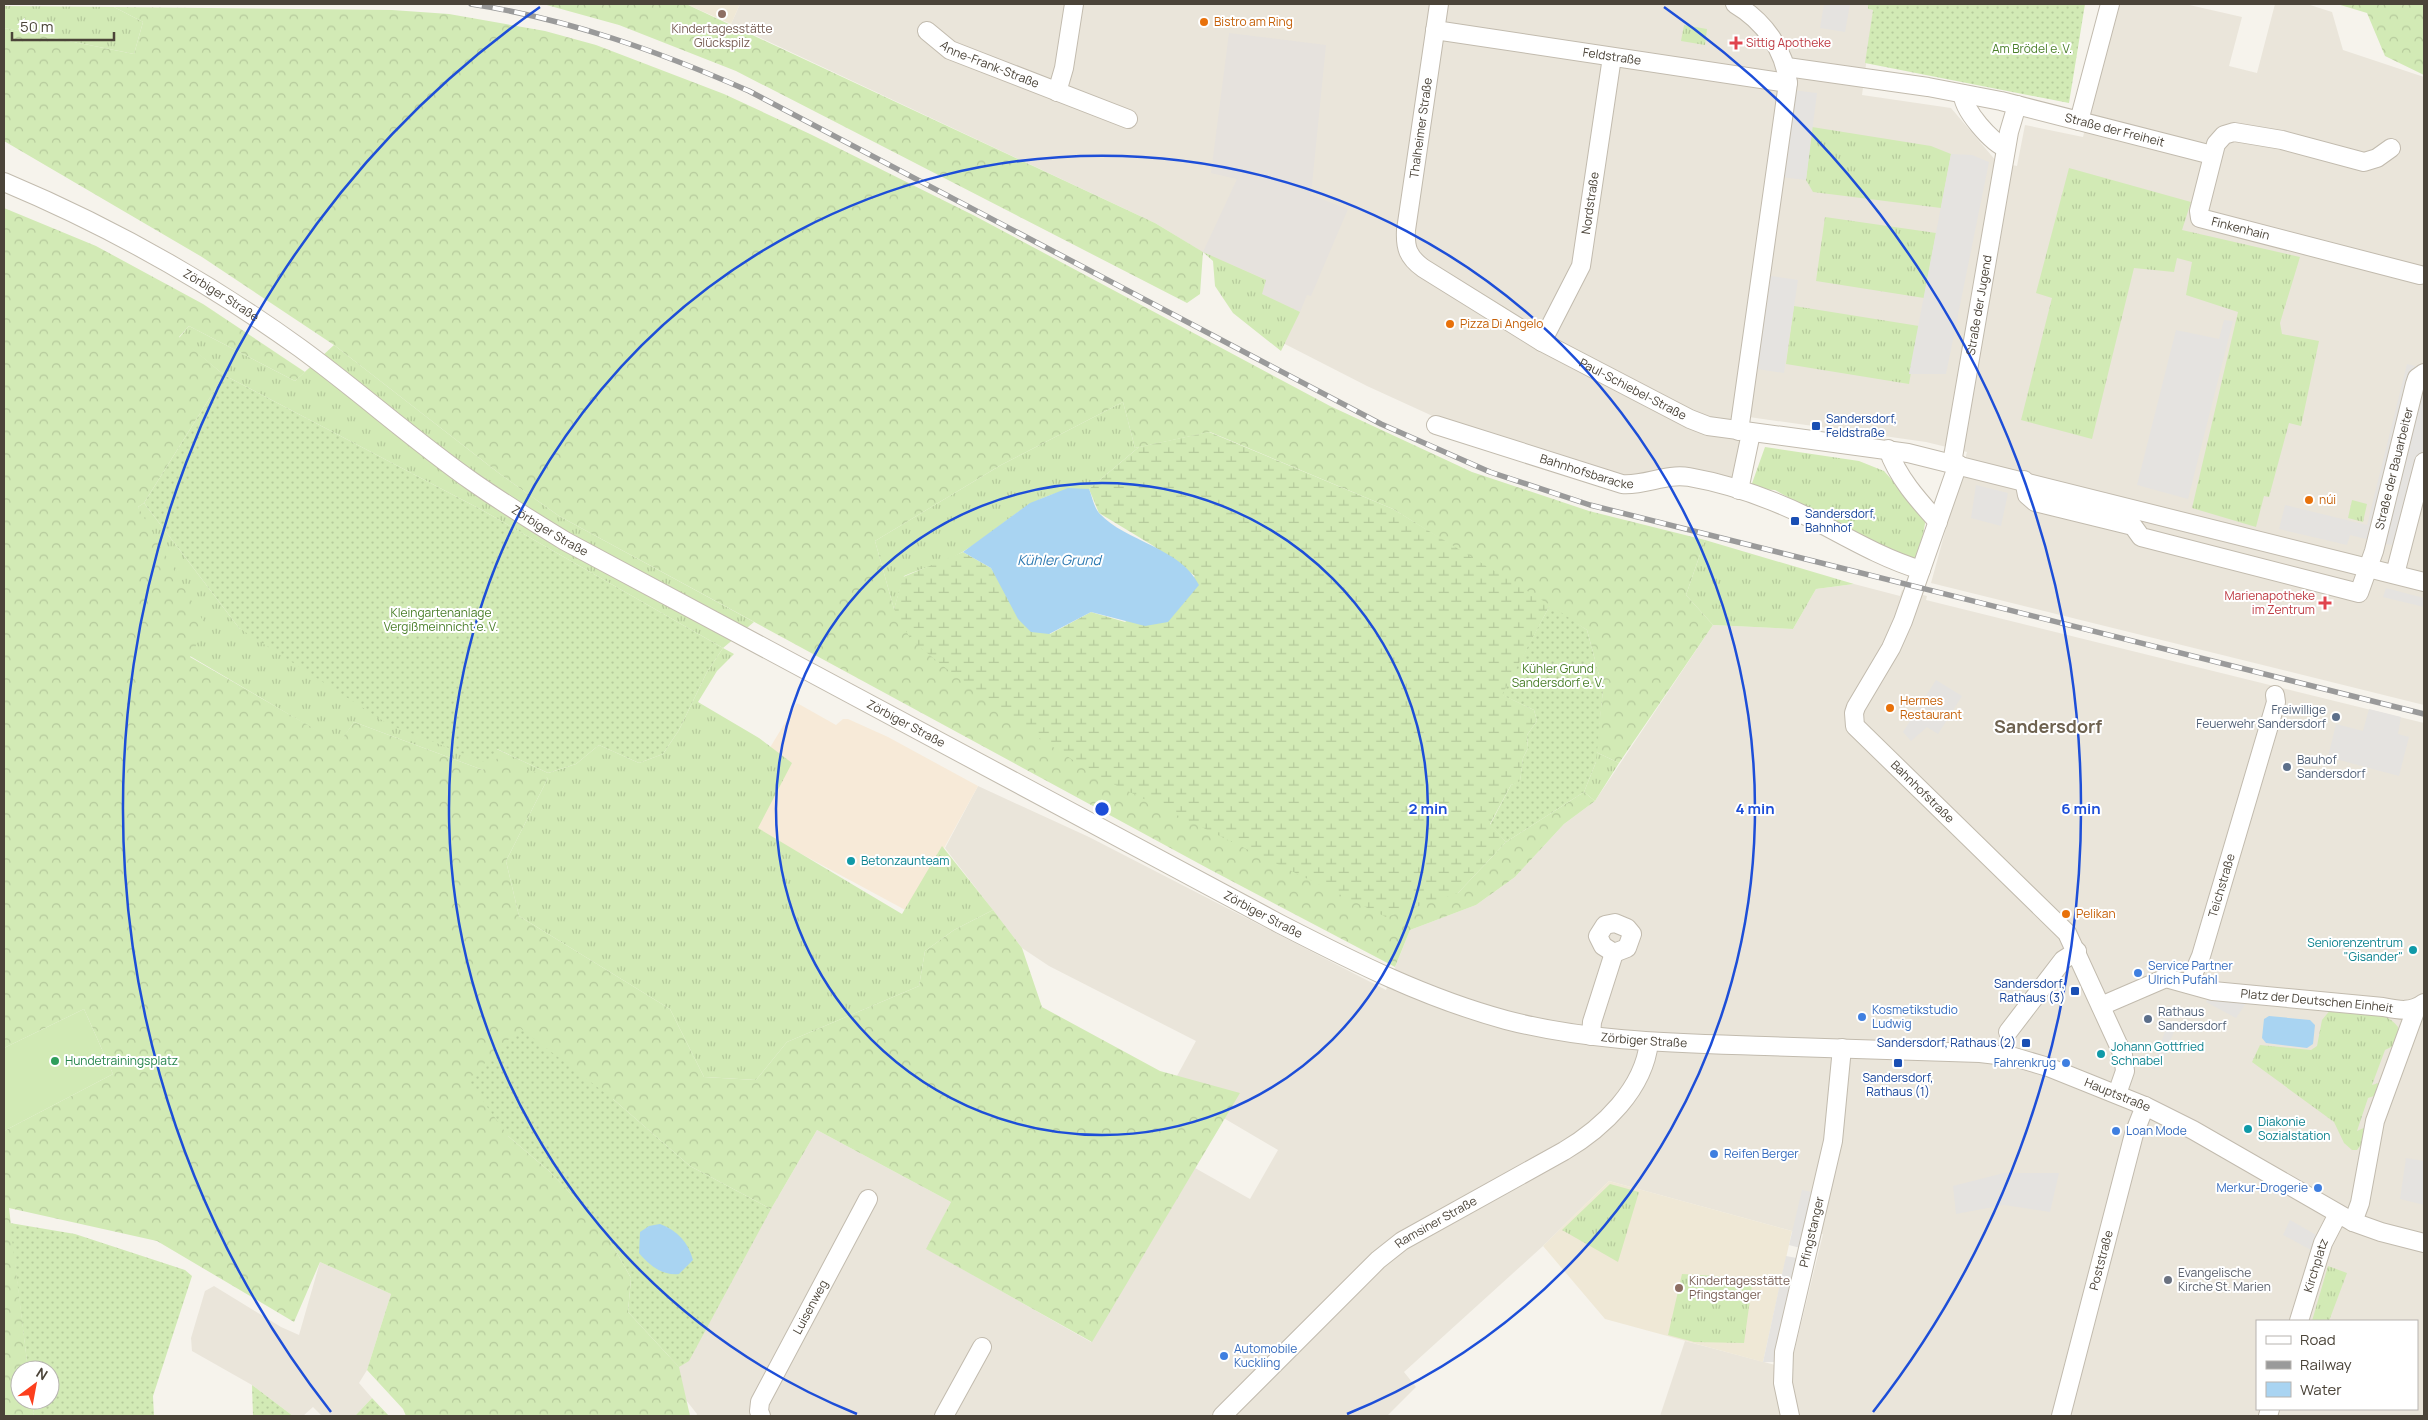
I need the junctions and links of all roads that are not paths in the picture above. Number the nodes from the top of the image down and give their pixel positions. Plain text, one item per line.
1 (1074, 4) edge
2 (1439, 4) edge
3 (1735, 4) edge
4 (2110, 4) edge
5 (1435, 30) junction
6 (927, 31) dead end
7 (1612, 57) junction
8 (1788, 75) junction
9 (1056, 92) junction
10 (1963, 94) junction
11 (2017, 106) junction
12 (1128, 119) dead end
13 (2079, 121) junction
14 (2006, 148) junction
15 (2391, 148) dead end
16 (2212, 155) junction
17 (4, 182) edge
18 (1406, 252) joint
19 (2420, 275) dead end
20 (1542, 342) junction
21 (2424, 373) edge
22 (1436, 425) dead end
23 (1745, 432) junction
24 (1888, 449) junction
25 (2424, 462) edge
26 (1955, 463) junction
27 (2024, 480) junction
28 (1739, 490) junction
29 (2143, 510) junction
30 (1938, 522) junction
31 (2133, 526) junction
32 (2243, 536) junction
33 (2236, 561) junction
34 (2366, 567) junction
35 (2395, 574) junction
36 (1919, 578) junction
37 (2424, 582) edge
38 (2275, 695) dead end
39 (2077, 951) junction
40 (1614, 953) dead end
41 (2189, 984) junction
42 (2101, 1006) junction
43 (2420, 1006) edge
44 (2008, 1032) dead end
45 (1591, 1036) junction
46 (1649, 1042) junction
47 (1842, 1048) junction
48 (2117, 1094) junction
49 (2145, 1106) junction
50 (868, 1199) dead end
51 (2345, 1218) junction
52 (2424, 1243) edge
53 (2299, 1320) edge
54 (982, 1347) dead end
55 (761, 1416) edge
56 (944, 1416) edge
57 (1222, 1416) edge
58 (1790, 1416) edge
59 (2062, 1416) edge

1 - 9 street, Anne-Frank-Straße
2 - 5 street, Thalheimer Straße
3 - 8 street
4 - 13 street
5 - 7 street, Feldstraße
5 - 18 street, Thalheimer Straße
6 - 9 street, Anne-Frank-Straße
7 - 8 street, Feldstraße
7 - 20 street, Nordstraße
8 - 10 street, Feldstraße
8 - 23 street
9 - 12 street, Anne-Frank-Straße
10 - 11 street, Feldstraße
10 - 14 street
11 - 13 street, Straße der Freiheit
11 - 14 street, Straße der Jugend
13 - 16 street, Straße der Freiheit
14 - 26 street, Straße der Jugend
15 - 16 street, Finkenhain
16 - 19 street, Finkenhain
17 - 45 street, Zörbiger Straße
18 - 20 street, Paul-Schiebel-Straße
20 - 23 street, Paul-Schiebel-Straße
21 - 34 street, Straße der Bauarbeiter
22 - 28 street, Bahnhofsbaracke
23 - 24 street, Paul-Schiebel-Straße
23 - 28 street
24 - 26 street, Paul-Schiebel-Straße
24 - 30 street
25 - 35 street
26 - 27 street, Paul-Schiebel-Straße
26 - 30 street, Bahnhofstraße
27 - 29 street, Paul-Schiebel-Straße
27 - 31 street
28 - 36 street, Bahnhofsbaracke
29 - 31 street
29 - 32 street, Paul-Schiebel-Straße
30 - 36 street, Bahnhofstraße
31 - 33 street
32 - 33 street
32 - 34 street, Paul-Schiebel-Straße
33 - 34 street, Straße der Bauarbeiter
34 - 35 street, Paul-Schiebel-Straße
35 - 37 street, Paul-Schiebel-Straße
36 - 39 street, Bahnhofstraße
38 - 41 street, Teichstraße
39 - 42 street, Bahnhofstraße
39 - 44 street
40 - 45 street
41 - 42 street
41 - 43 street, Platz der Deutschen Einheit
42 - 48 street, Bahnhofstraße
43 - 51 street, Platz der Deutschen Einheit
45 - 46 street, Zörbiger Straße
46 - 47 street, Zörbiger Straße
46 - 57 street, Ramsiner Straße
47 - 48 street, Hauptstraße
47 - 58 street, Pfingstanger
48 - 49 street, Hauptstraße
49 - 51 street, Hauptstraße
49 - 59 street, Poststraße
50 - 55 street, Luisenweg
51 - 52 street, Hauptstraße
51 - 53 street, Kirchplatz
54 - 56 street

